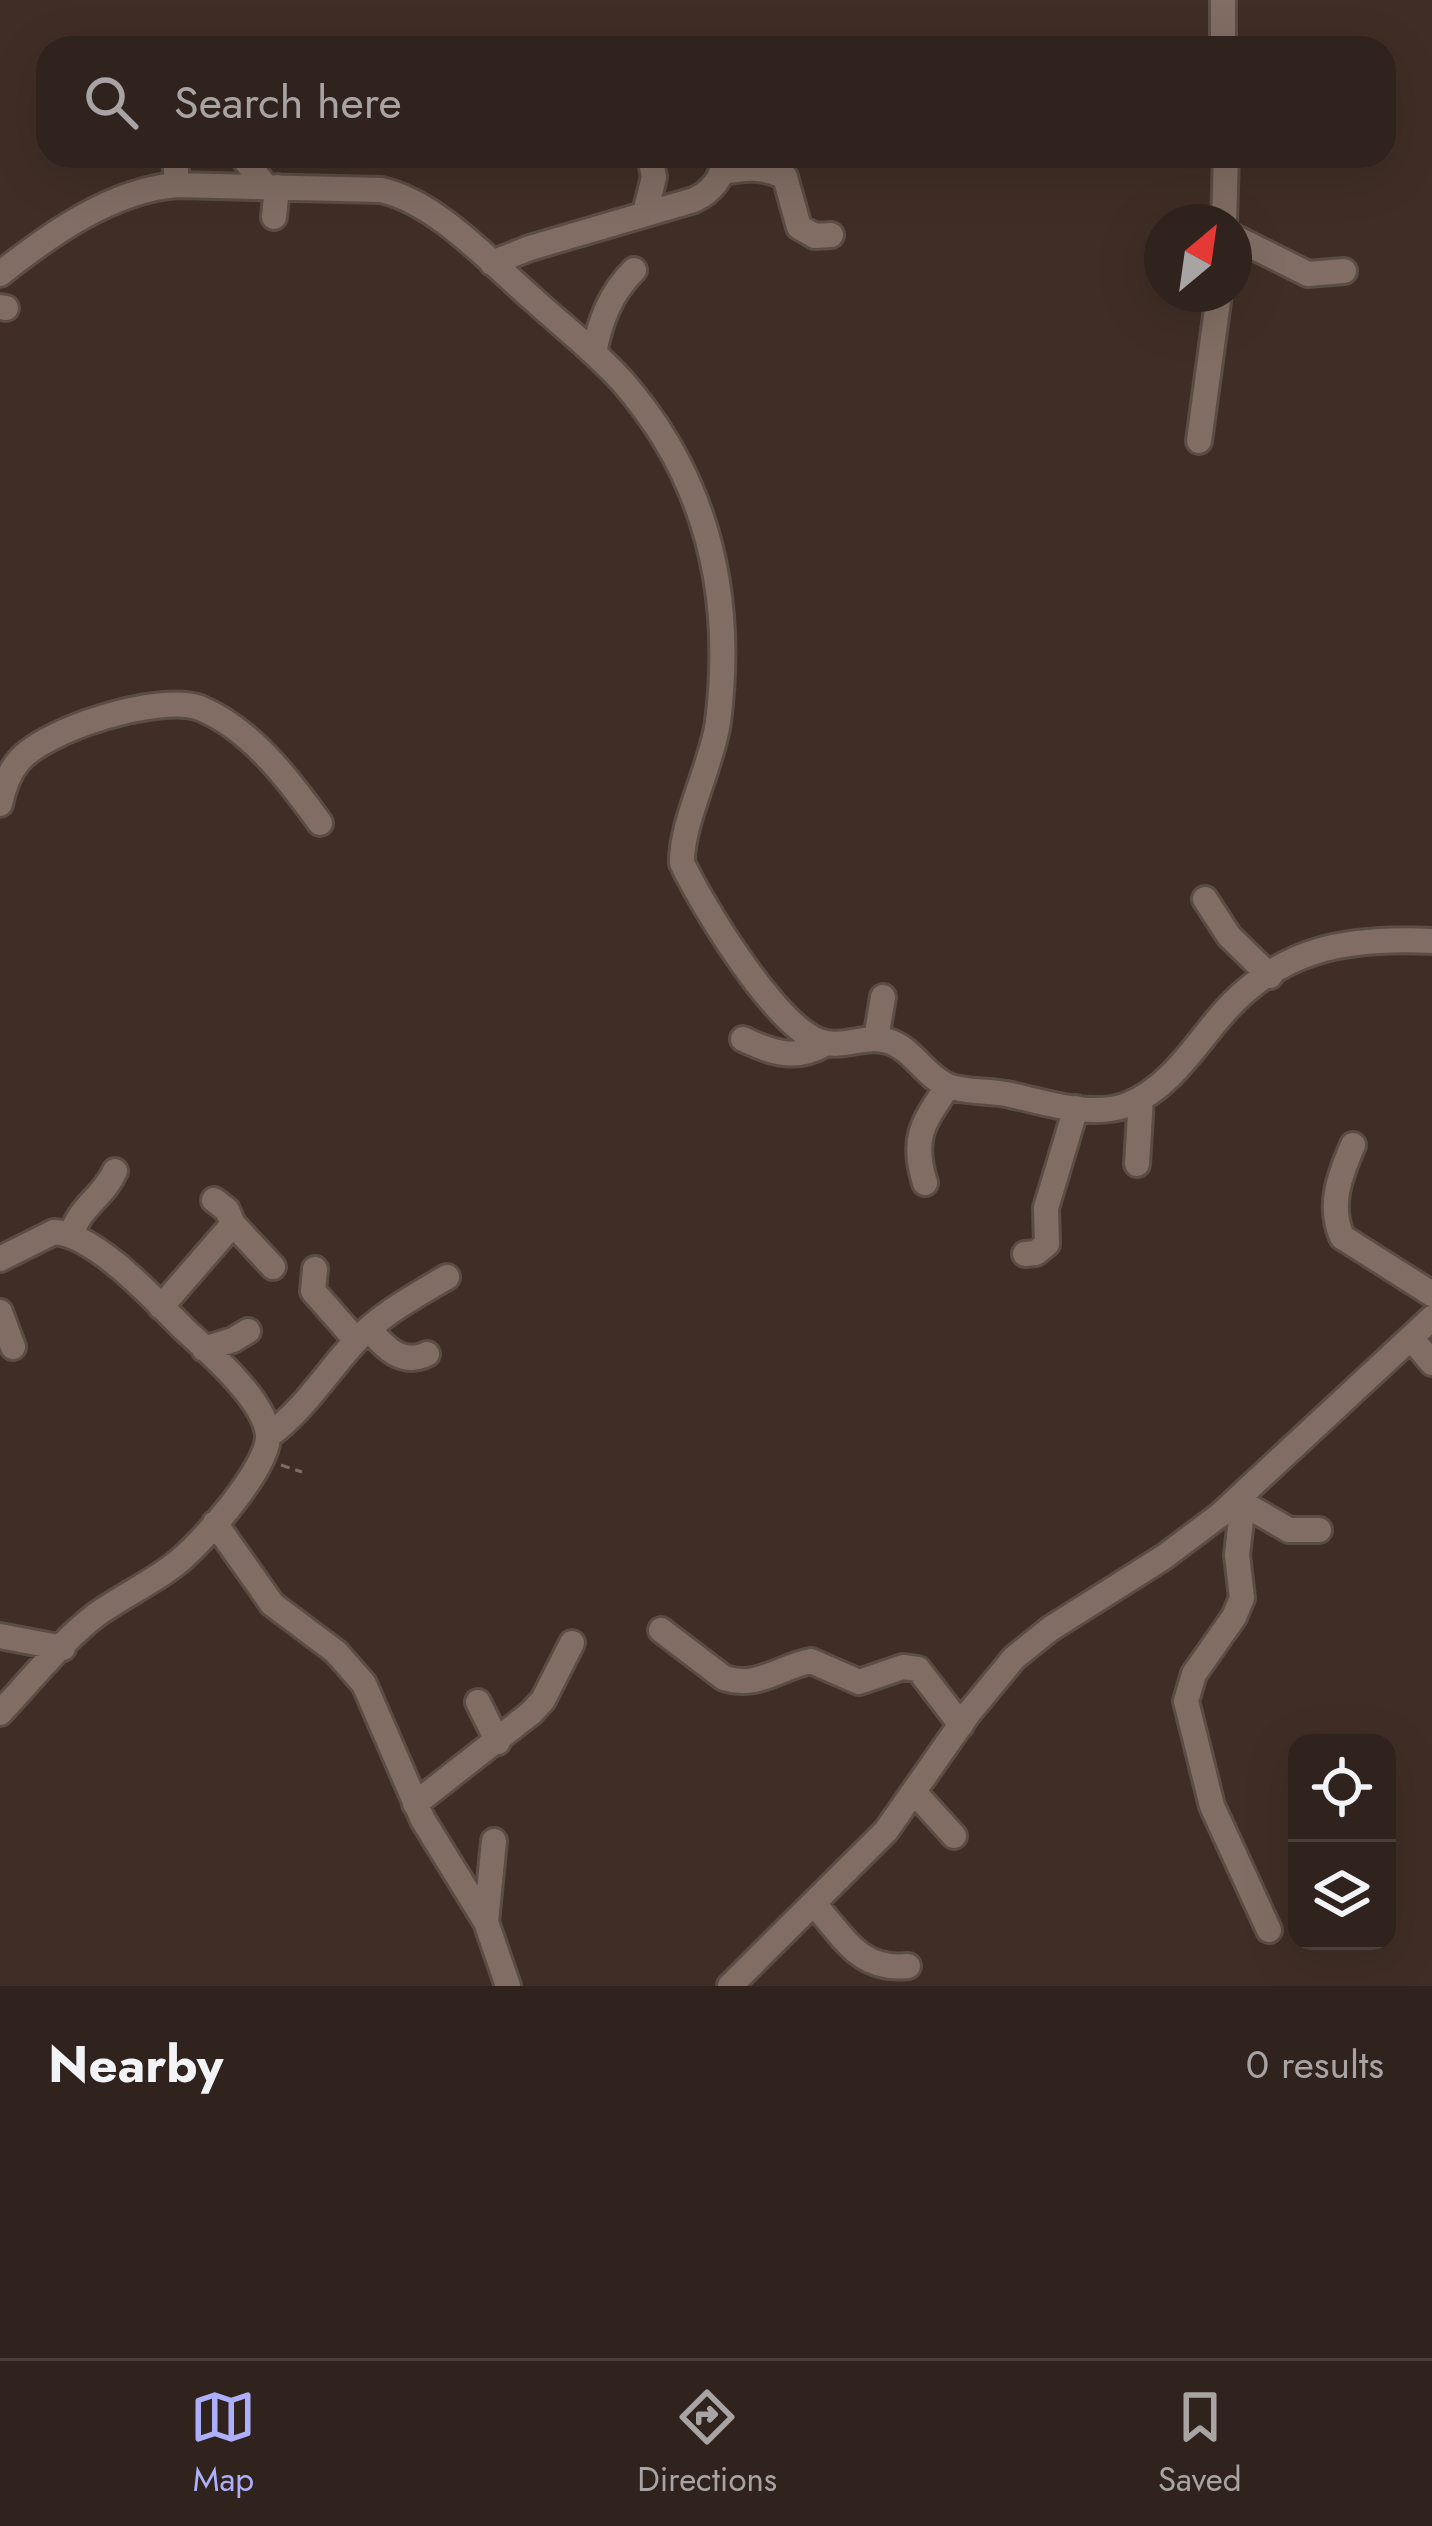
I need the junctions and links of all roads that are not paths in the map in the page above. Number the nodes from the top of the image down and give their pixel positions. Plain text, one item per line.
1 (1223, 0) edge
2 (1223, 36) edge
3 (176, 168) edge
4 (254, 168) edge
5 (652, 168) edge
6 (720, 168) edge
7 (760, 168) edge
8 (1226, 168) edge
9 (177, 185) junction
10 (272, 187) junction
11 (1225, 204) edge
12 (645, 213) junction
13 (274, 217) dead end
14 (832, 236) dead end
15 (1252, 247) edge
16 (492, 263) junction
17 (634, 270) dead end
18 (1344, 271) dead end
19 (0, 274) edge
20 (1216, 312) edge
21 (594, 353) junction
22 (1199, 441) dead end
23 (0, 804) edge
24 (320, 823) dead end
25 (1205, 899) dead end
26 (1432, 941) edge
27 (1270, 976) junction
28 (883, 997) dead end
29 (743, 1039) dead end
30 (876, 1039) junction
31 (825, 1044) junction
32 (948, 1086) junction
33 (1141, 1098) junction
34 (1076, 1108) junction
35 (1353, 1145) dead end
36 (1137, 1164) dead end
37 (115, 1172) dead end
38 (925, 1183) dead end
39 (214, 1200) dead end
40 (233, 1224) junction
41 (72, 1235) junction
42 (1025, 1254) dead end
43 (0, 1259) edge
44 (273, 1267) dead end
45 (315, 1269) dead end
46 (447, 1276) dead end
47 (1432, 1294) edge
48 (160, 1306) junction
49 (0, 1312) edge
50 (1432, 1318) edge
51 (248, 1331) dead end
52 (362, 1335) junction
53 (1412, 1339) junction
54 (13, 1347) dead end
55 (428, 1354) dead end
56 (204, 1360) junction
57 (1432, 1363) edge
58 (268, 1436) junction
59 (1244, 1498) junction
60 (215, 1523) junction
61 (1319, 1530) dead end
62 (661, 1630) dead end
63 (0, 1636) edge
64 (572, 1643) dead end
65 (63, 1648) junction
66 (478, 1702) dead end
67 (0, 1713) edge
68 (961, 1725) junction
69 (498, 1742) junction
70 (915, 1793) junction
71 (415, 1804) junction
72 (954, 1836) dead end
73 (494, 1841) dead end
74 (814, 1904) junction
75 (486, 1922) junction
76 (1269, 1930) dead end
77 (908, 1966) dead end
78 (508, 1986) edge
79 (730, 1986) edge

1 - 2 street
3 - 9 street
4 - 10 street
5 - 12 street
6 - 12 street
7 - 14 street
8 - 11 street
9 - 10 street
9 - 19 street
10 - 13 street
10 - 16 street
12 - 16 street
15 - 18 street
16 - 21 street
17 - 21 street
20 - 22 street
21 - 31 street
23 - 24 street
25 - 27 street
26 - 27 street
27 - 33 street
28 - 30 street
29 - 31 street
30 - 31 street
30 - 32 street
32 - 34 street
32 - 38 street
33 - 34 street
33 - 36 street
34 - 42 street
35 - 47 street
37 - 41 street
39 - 40 street
40 - 44 street
40 - 48 street
41 - 43 street
41 - 48 street
45 - 52 street
46 - 52 street
48 - 56 street
49 - 54 street
50 - 53 street
51 - 56 street
52 - 55 street
52 - 58 street
53 - 57 street
53 - 59 street
56 - 58 street
58 - 60 street
59 - 61 street
59 - 68 street
59 - 76 street
60 - 65 street
60 - 71 street
62 - 68 street
63 - 65 street
64 - 69 street
65 - 67 street
66 - 69 street
68 - 70 street
69 - 71 street
70 - 72 street
70 - 74 street
71 - 75 street
73 - 75 street
74 - 77 street
74 - 79 street
75 - 78 street

